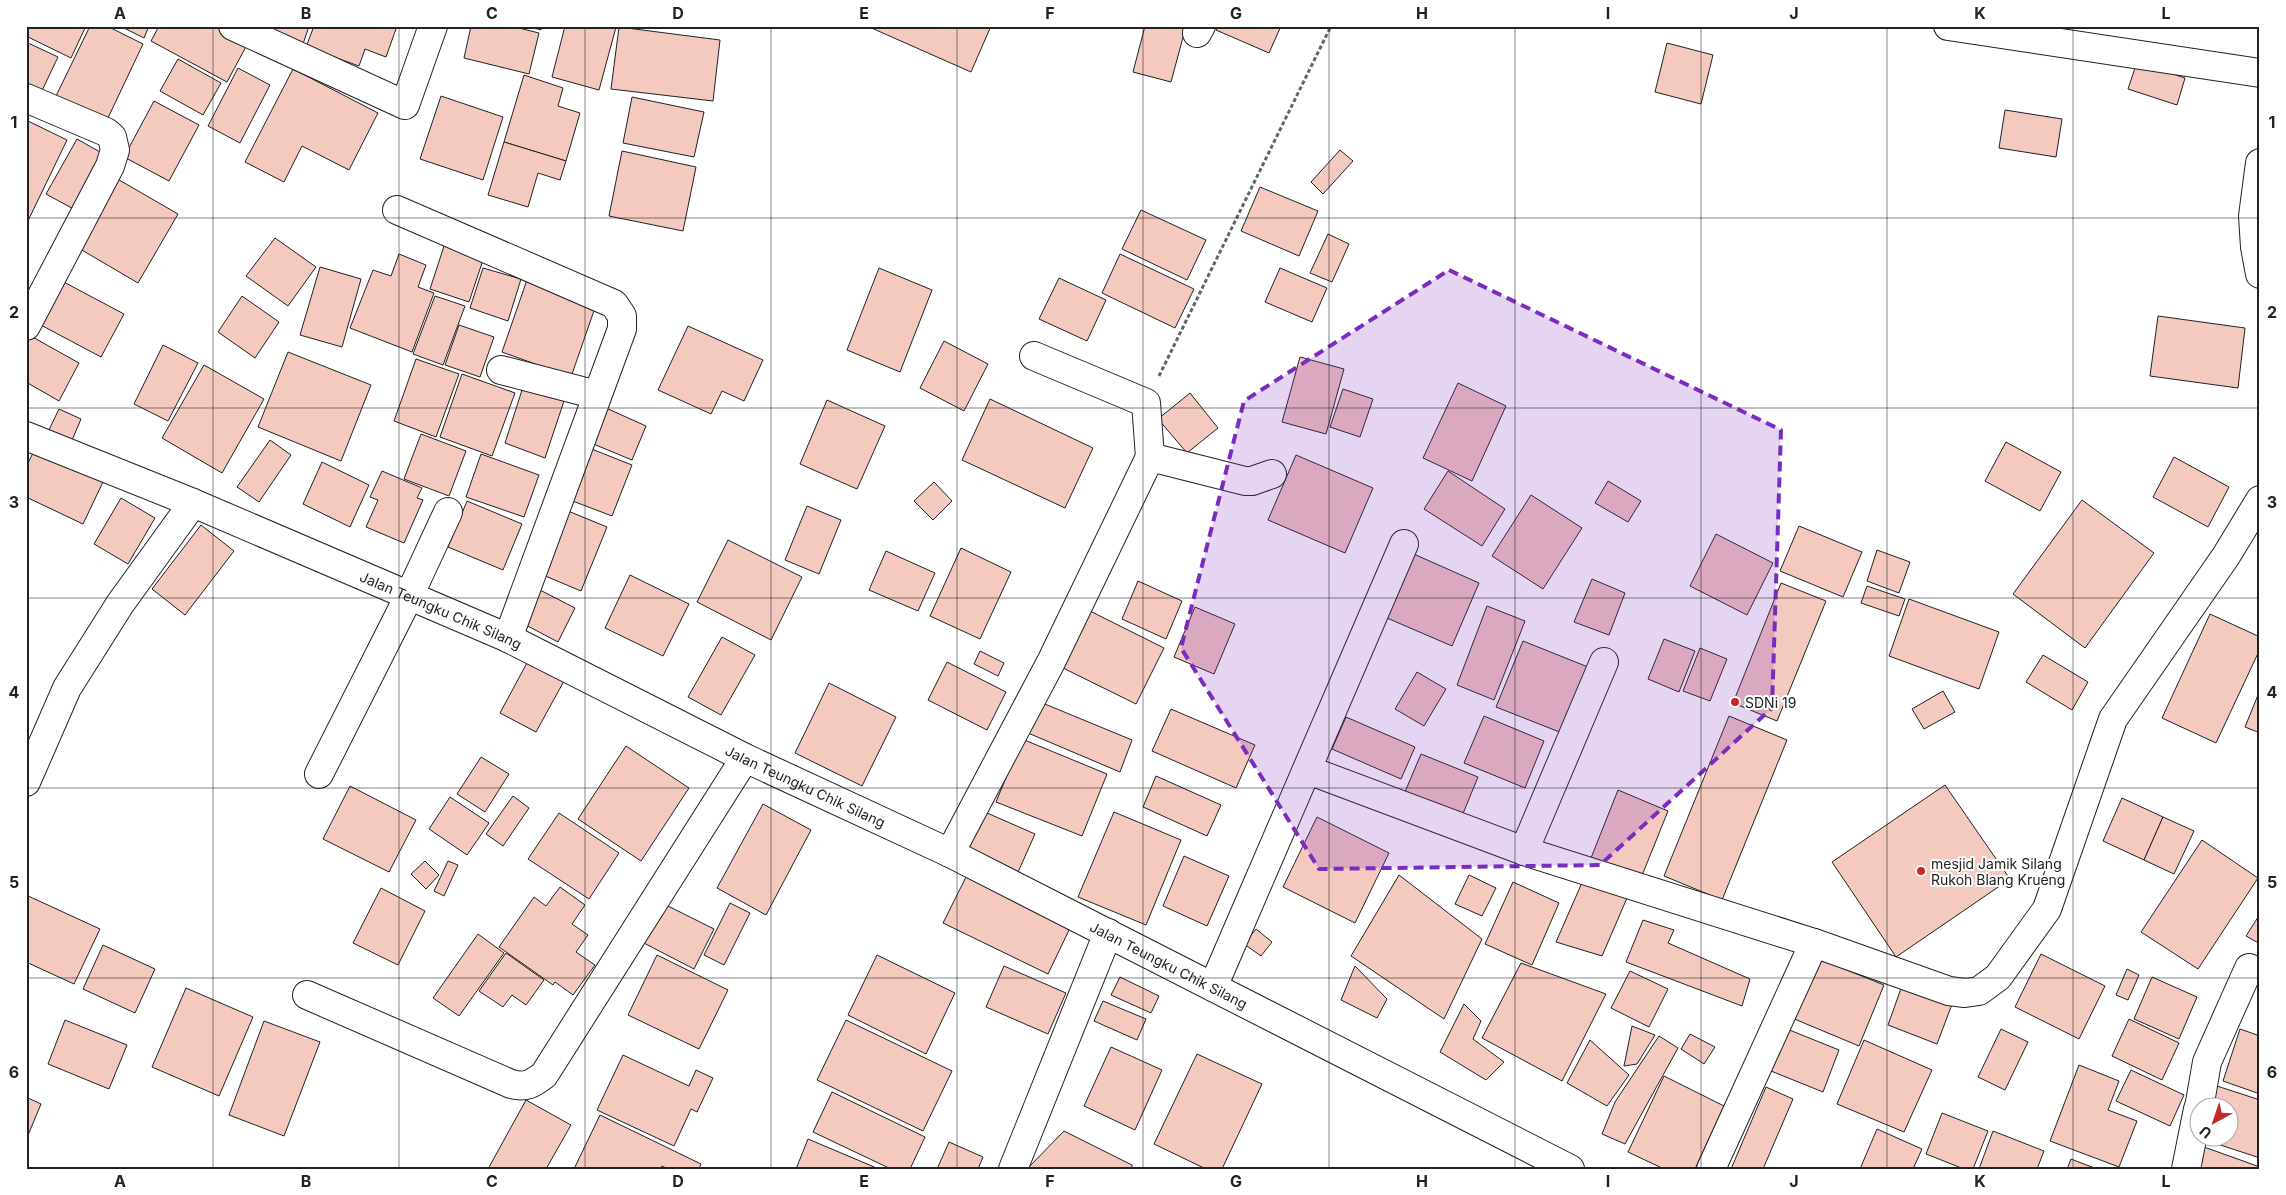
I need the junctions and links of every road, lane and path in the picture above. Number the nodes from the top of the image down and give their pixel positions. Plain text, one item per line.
1 (234, 26) edge
2 (433, 26) edge
3 (1331, 26) edge
4 (1948, 26) edge
5 (2260, 72) edge
6 (26, 98) edge
7 (2260, 163) edge
8 (397, 210) dead end
9 (2260, 274) edge
10 (26, 326) edge
11 (1034, 356) dead end
12 (501, 370) dead end
13 (597, 395) junction
14 (1146, 403) junction
15 (26, 436) edge
16 (1150, 457) junction
17 (1272, 474) dead end
18 (2260, 500) edge
19 (193, 503) junction
20 (448, 512) dead end
21 (1404, 544) dead end
22 (409, 596) junction
23 (508, 638) junction
24 (1604, 662) dead end
25 (745, 758) junction
26 (1308, 770) junction
27 (319, 774) dead end
28 (26, 782) edge
29 (1524, 851) junction
30 (950, 853) junction
31 (1108, 933) junction
32 (1814, 943) junction
33 (2249, 968) dead end
34 (1213, 986) junction
35 (307, 996) dead end
36 (2201, 1098) edge
37 (2190, 1148) edge
38 (1013, 1169) edge
39 (1570, 1169) edge
40 (1711, 1169) edge
41 (2186, 1169) edge

1 - 2 street
3 - 14 path
4 - 5 street
6 - 10 street
7 - 9 street
8 - 13 street
11 - 14 street
12 - 13 street
13 - 23 street
14 - 16 street
15 - 19 street, Jalan Teungku Chik Silang
16 - 17 street
16 - 30 street
18 - 32 street
19 - 22 street, Jalan Teungku Chik Silang
19 - 28 street
20 - 22 street
21 - 26 street
22 - 23 street, Jalan Teungku Chik Silang
22 - 27 street
23 - 25 street, Jalan Teungku Chik Silang
24 - 29 street
25 - 30 street, Jalan Teungku Chik Silang
25 - 35 street
26 - 29 street
26 - 34 street
29 - 32 street
30 - 31 street, Jalan Teungku Chik Silang
31 - 34 street, Jalan Teungku Chik Silang
31 - 38 street
32 - 40 street
33 - 36 street
34 - 39 street, Jalan Teungku Chik Silang
37 - 41 street

